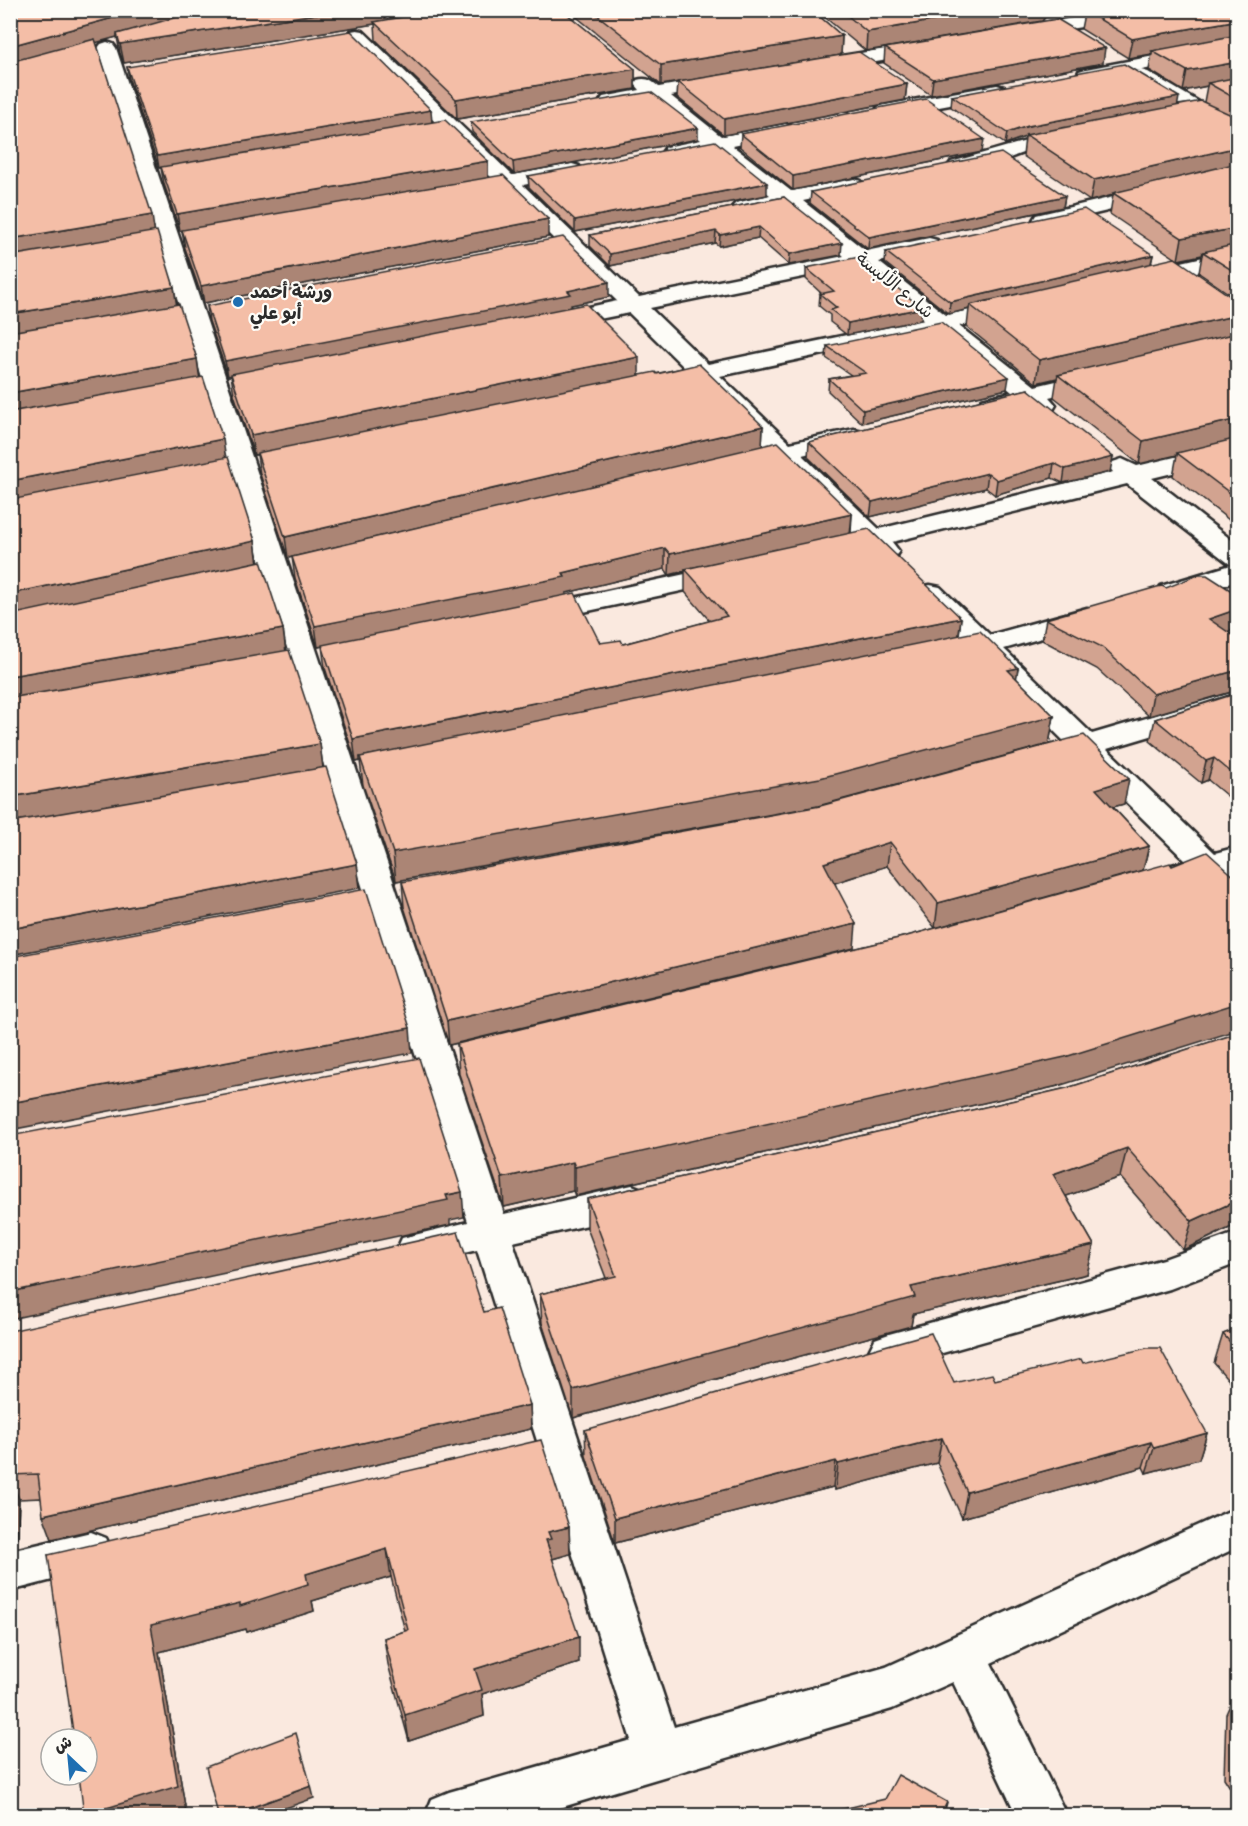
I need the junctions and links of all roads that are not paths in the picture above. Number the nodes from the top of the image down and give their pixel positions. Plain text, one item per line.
1 (1033, 10) edge
2 (1153, 10) edge
3 (1059, 26) junction
4 (357, 35) edge
5 (1001, 36) edge
6 (1078, 38) edge
7 (844, 45) edge
8 (943, 45) edge
9 (1238, 45) edge
10 (1107, 56) edge
11 (113, 58) dead end
12 (862, 59) junction
13 (1126, 67) junction
14 (805, 68) edge
15 (630, 73) edge
16 (890, 78) edge
17 (1068, 78) edge
18 (736, 80) edge
19 (1021, 86) edge
20 (909, 90) dead end
21 (656, 94) junction
22 (928, 103) junction
23 (1201, 103) junction
24 (588, 105) edge
25 (869, 114) edge
26 (1165, 118) edge
27 (955, 122) edge
28 (799, 127) edge
29 (1084, 134) edge
30 (1238, 134) edge
31 (982, 141) edge
32 (717, 142) junction
33 (659, 154) edge
34 (1000, 154) junction
35 (1019, 166) edge
36 (590, 167) edge
37 (935, 170) edge
38 (1238, 174) edge
39 (878, 181) edge
40 (509, 183) junction
41 (451, 193) edge
42 (786, 198) junction
43 (1066, 198) edge
44 (1085, 211) junction
45 (718, 212) edge
46 (1027, 224) edge
47 (1105, 224) edge
48 (945, 241) edge
49 (1238, 255) edge
50 (863, 259) junction
51 (1129, 281) edge
52 (1036, 302) edge
53 (635, 306) junction
54 (944, 324) junction
55 (531, 326) edge
56 (703, 372) junction
57 (1123, 372) edge
58 (634, 387) edge
59 (1031, 394) junction
60 (964, 410) edge
61 (1059, 417) edge
62 (874, 431) edge
63 (1238, 449) edge
64 (784, 452) junction
65 (1106, 454) edge
66 (715, 468) edge
67 (1134, 477) junction
68 (874, 539) junction
69 (807, 555) edge
70 (1238, 559) edge
71 (750, 568) edge
72 (1238, 572) edge
73 (1145, 599) edge
74 (1111, 609) edge
75 (512, 619) edge
76 (984, 646) junction
77 (926, 658) edge
78 (1238, 700) edge
79 (1087, 746) junction
80 (1020, 764) edge
81 (1223, 862) edge
82 (1141, 885) edge
83 (1238, 894) edge
84 (395, 895) junction
85 (348, 904) edge
86 (471, 1056) edge
87 (437, 1064) junction
88 (402, 1070) edge
89 (665, 1192) edge
90 (491, 1233) junction
91 (1238, 1247) edge
92 (388, 1255) edge
93 (858, 1360) edge
94 (1238, 1526) edge
95 (127, 1544) edge
96 (10, 1571) edge
97 (963, 1654) junction
98 (660, 1756) junction
99 (449, 1815) edge
100 (1043, 1815) edge

1 - 3 street
2 - 3 street
3 - 5 street
3 - 6 street
4 - 40 street
7 - 12 street
8 - 12 street
9 - 13 street
10 - 13 street
11 - 84 street
12 - 14 street
12 - 16 street
13 - 17 street
13 - 23 street
15 - 21 street, شارع الألبسة
18 - 21 street
19 - 22 street
20 - 22 street
21 - 24 street
21 - 32 street, شارع الألبسة
22 - 25 street
22 - 27 street
23 - 26 street
23 - 30 street
28 - 32 street
29 - 34 street
31 - 34 street
32 - 33 street
32 - 42 street, شارع الألبسة
34 - 35 street
34 - 37 street
36 - 40 street
38 - 44 street
39 - 42 street
40 - 41 street
40 - 53 street
42 - 45 street
42 - 50 street, شارع الألبسة
43 - 44 street
44 - 46 street
44 - 47 street
48 - 50 street
49 - 51 street
50 - 53 street
50 - 54 street, شارع الألبسة
52 - 54 street
53 - 55 street
53 - 56 street
54 - 56 street
54 - 59 street, شارع الألبسة
56 - 58 street
56 - 64 street
57 - 59 street
59 - 60 street
59 - 61 street, شارع الألبسة
62 - 64 street
63 - 67 street
64 - 66 street
64 - 68 street
65 - 67 street
67 - 68 street
67 - 70 street
68 - 69 street
68 - 76 street
71 - 75 street
72 - 73 street
74 - 76 street
76 - 77 street
76 - 79 street
78 - 79 street
79 - 80 street
79 - 81 street
81 - 82 street
81 - 83 street
84 - 85 street
84 - 87 street
86 - 87 street
87 - 88 street
87 - 90 street
89 - 90 street
90 - 92 street
90 - 98 street
91 - 93 street
94 - 97 street
95 - 96 street
97 - 98 street
97 - 100 street
98 - 99 street

